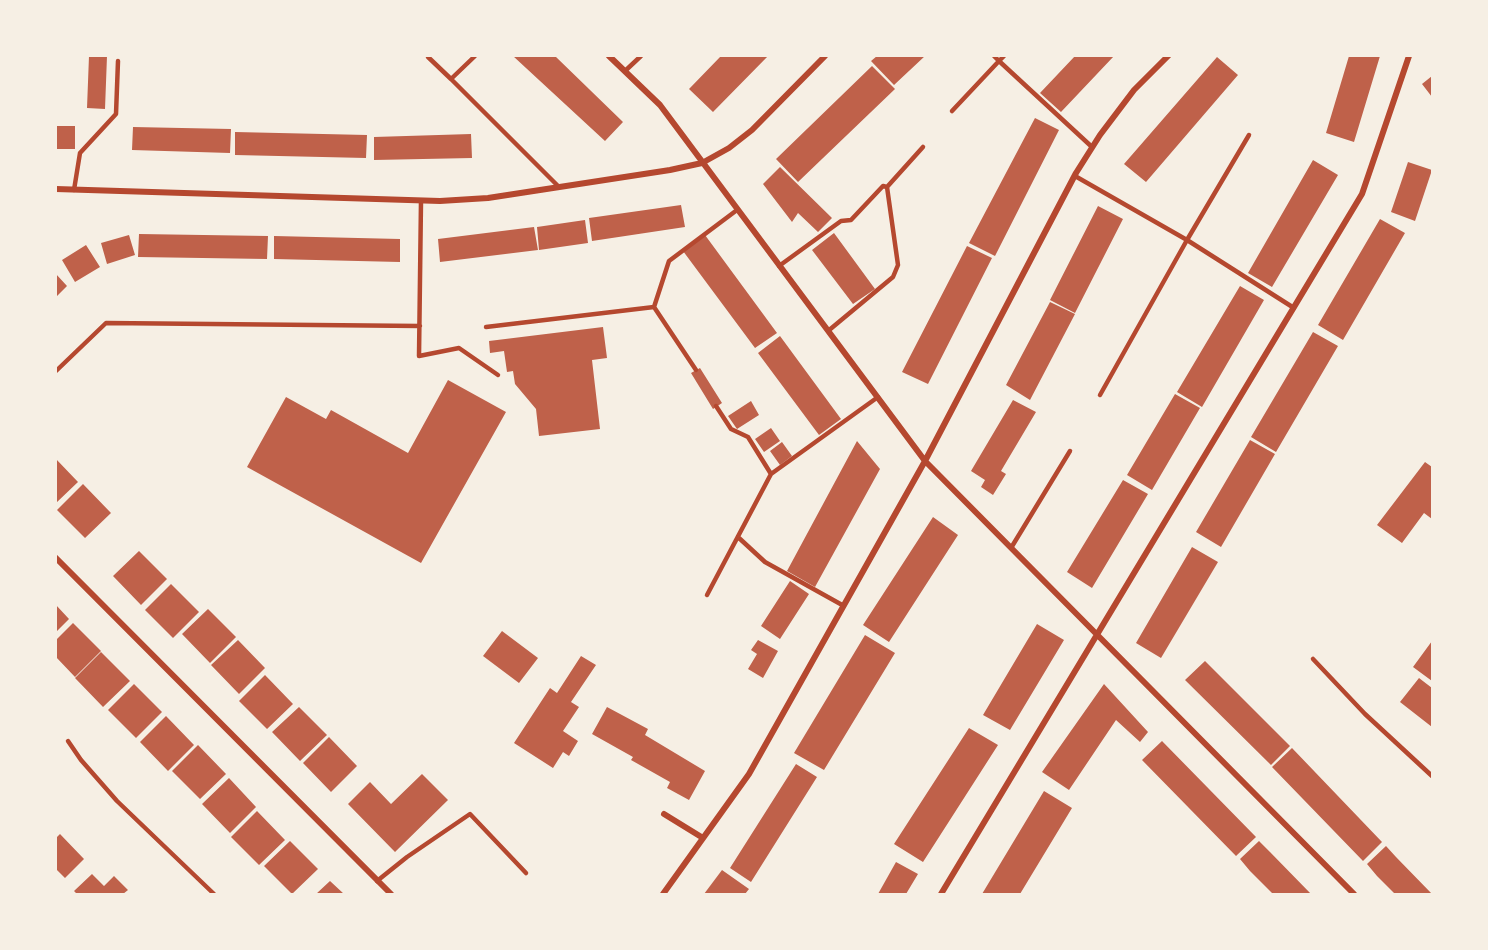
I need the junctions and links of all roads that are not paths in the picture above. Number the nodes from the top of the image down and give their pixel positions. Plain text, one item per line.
1 (475, 56) edge
2 (609, 56) edge
3 (641, 56) edge
4 (825, 56) edge
5 (994, 56) edge
6 (1004, 56) edge
7 (1168, 56) edge
8 (1409, 56) edge
9 (428, 57) edge
10 (118, 61) dead end
11 (999, 61) junction
12 (625, 71) junction
13 (451, 79) junction
14 (952, 111) dead end
15 (1248, 135) dead end
16 (923, 147) dead end
17 (1092, 147) junction
18 (702, 163) junction
19 (1075, 176) junction
20 (559, 187) junction
21 (887, 187) junction
22 (56, 189) edge
23 (74, 190) junction
24 (421, 201) junction
25 (737, 210) junction
26 (1186, 240) junction
27 (779, 266) junction
28 (654, 307) junction
29 (1294, 308) junction
30 (420, 326) junction
31 (486, 327) dead end
32 (828, 331) junction
33 (696, 370) dead end
34 (56, 371) edge
35 (498, 375) dead end
36 (1100, 395) dead end
37 (878, 398) junction
38 (717, 406) dead end
39 (1070, 451) dead end
40 (925, 461) junction
41 (771, 474) junction
42 (740, 538) junction
43 (1011, 548) junction
44 (56, 558) edge
45 (707, 595) dead end
46 (844, 606) junction
47 (1096, 634) junction
48 (1313, 659) dead end
49 (69, 741) dead end
50 (1432, 776) edge
51 (664, 814) dead end
52 (703, 838) junction
53 (526, 873) dead end
54 (377, 880) junction
55 (214, 894) edge
56 (391, 894) edge
57 (663, 894) edge
58 (941, 894) edge
59 (1354, 894) edge

1 - 13 lane
2 - 12 street
3 - 12 lane
4 - 18 street
5 - 11 lane
6 - 11 lane
7 - 17 street
8 - 29 street
9 - 13 lane
10 - 23 lane
11 - 14 lane
11 - 17 lane
12 - 18 street
13 - 20 lane
15 - 26 lane
16 - 21 lane
17 - 19 street
18 - 20 street
18 - 25 street
19 - 26 lane
19 - 40 street
20 - 24 street
21 - 27 lane
21 - 32 lane
22 - 23 street
23 - 24 street
24 - 30 lane
25 - 27 street
25 - 28 lane
26 - 29 lane
26 - 36 lane
27 - 32 street
28 - 31 lane
28 - 33 lane
29 - 47 street
30 - 34 lane
30 - 35 lane
32 - 37 street
37 - 40 street
37 - 41 lane
38 - 41 lane
39 - 43 lane
40 - 43 street
40 - 46 street
41 - 42 lane
42 - 45 lane
42 - 46 lane
43 - 47 street
44 - 54 street
46 - 52 street
47 - 58 street
47 - 59 street
48 - 50 lane
49 - 55 lane
51 - 52 street
52 - 57 street
53 - 54 lane
54 - 56 street

